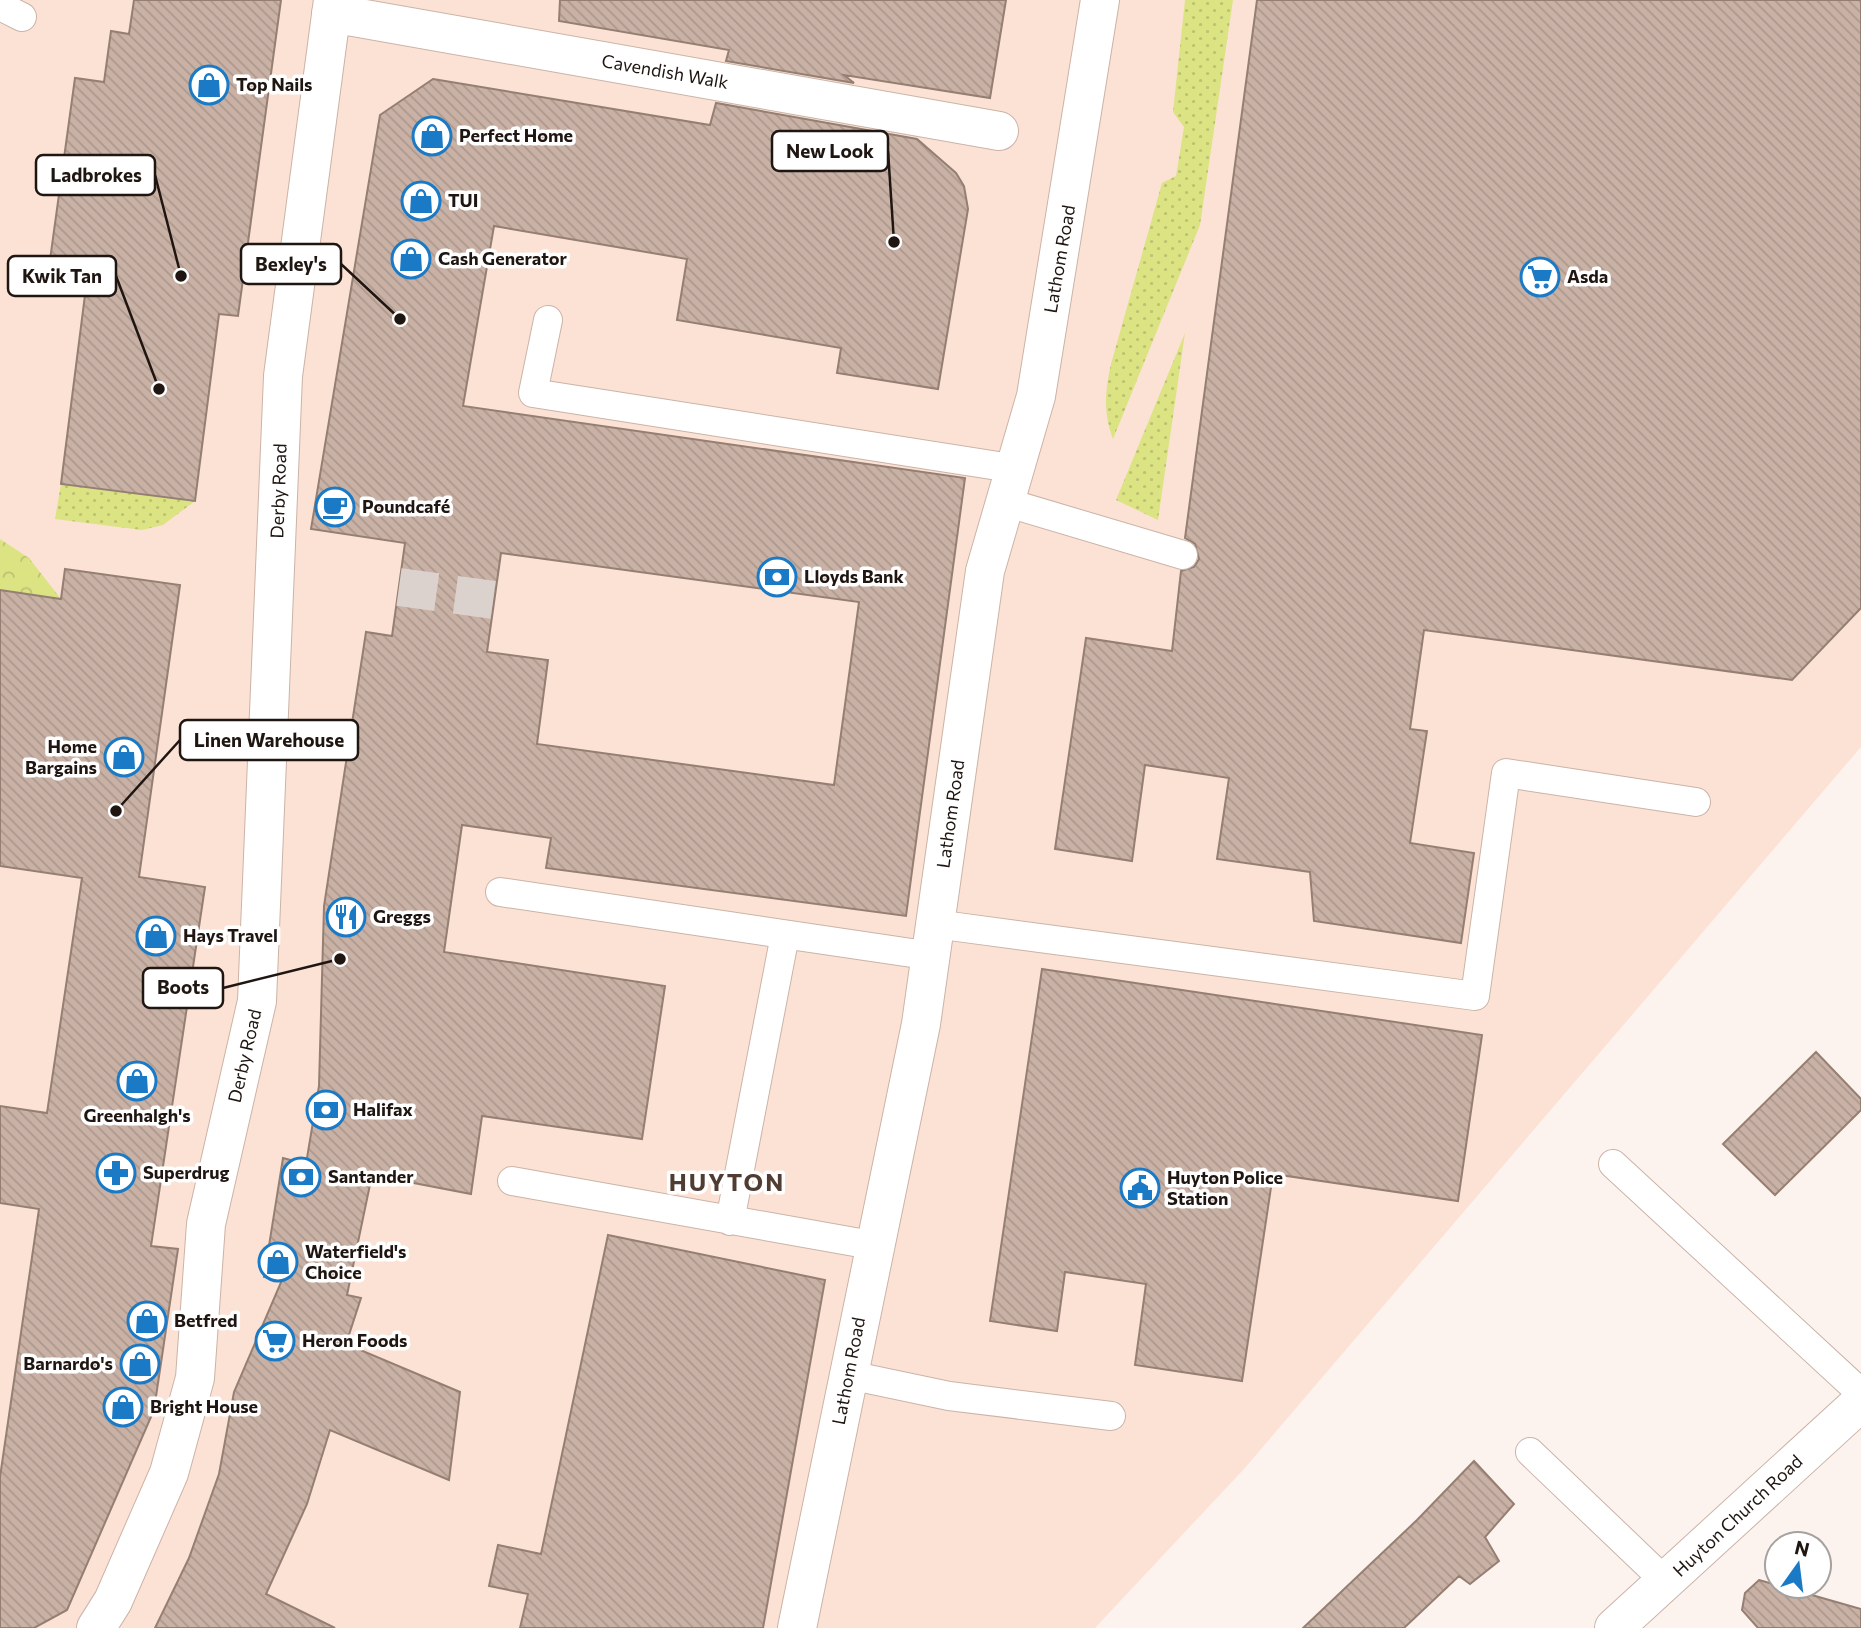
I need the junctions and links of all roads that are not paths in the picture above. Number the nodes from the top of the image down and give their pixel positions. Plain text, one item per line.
1 (1100, 0) edge
2 (332, 6) edge
3 (999, 131) dead end
4 (548, 320) dead end
5 (283, 376) joint
6 (1011, 486) junction
7 (1183, 555) dead end
8 (1696, 803) dead end
9 (500, 892) dead end
10 (785, 935) junction
11 (934, 939) junction
12 (1613, 1164) dead end
13 (512, 1181) dead end
14 (730, 1222) junction
15 (877, 1245) junction
16 (849, 1375) junction
17 (1861, 1393) edge
18 (1861, 1402) edge
19 (1111, 1416) dead end
20 (1530, 1452) dead end
21 (1666, 1582) junction
22 (96, 1628) edge
23 (797, 1628) edge
24 (1614, 1628) edge

1 - 6 street, Lathom Road
2 - 3 street, Cavendish Walk
2 - 5 street, Cavendish Walk
4 - 6 lane
5 - 22 street, Derby Road
6 - 7 lane
6 - 11 street, Lathom Road
8 - 11 lane
9 - 10 lane
10 - 11 lane
10 - 14 lane
11 - 15 street, Lathom Road
12 - 17 lane
13 - 14 lane
14 - 15 lane
15 - 16 street, Lathom Road
16 - 19 lane
16 - 23 street, Lathom Road
18 - 21 street, Huyton Church Road
20 - 21 lane
21 - 24 street, Huyton Church Road

